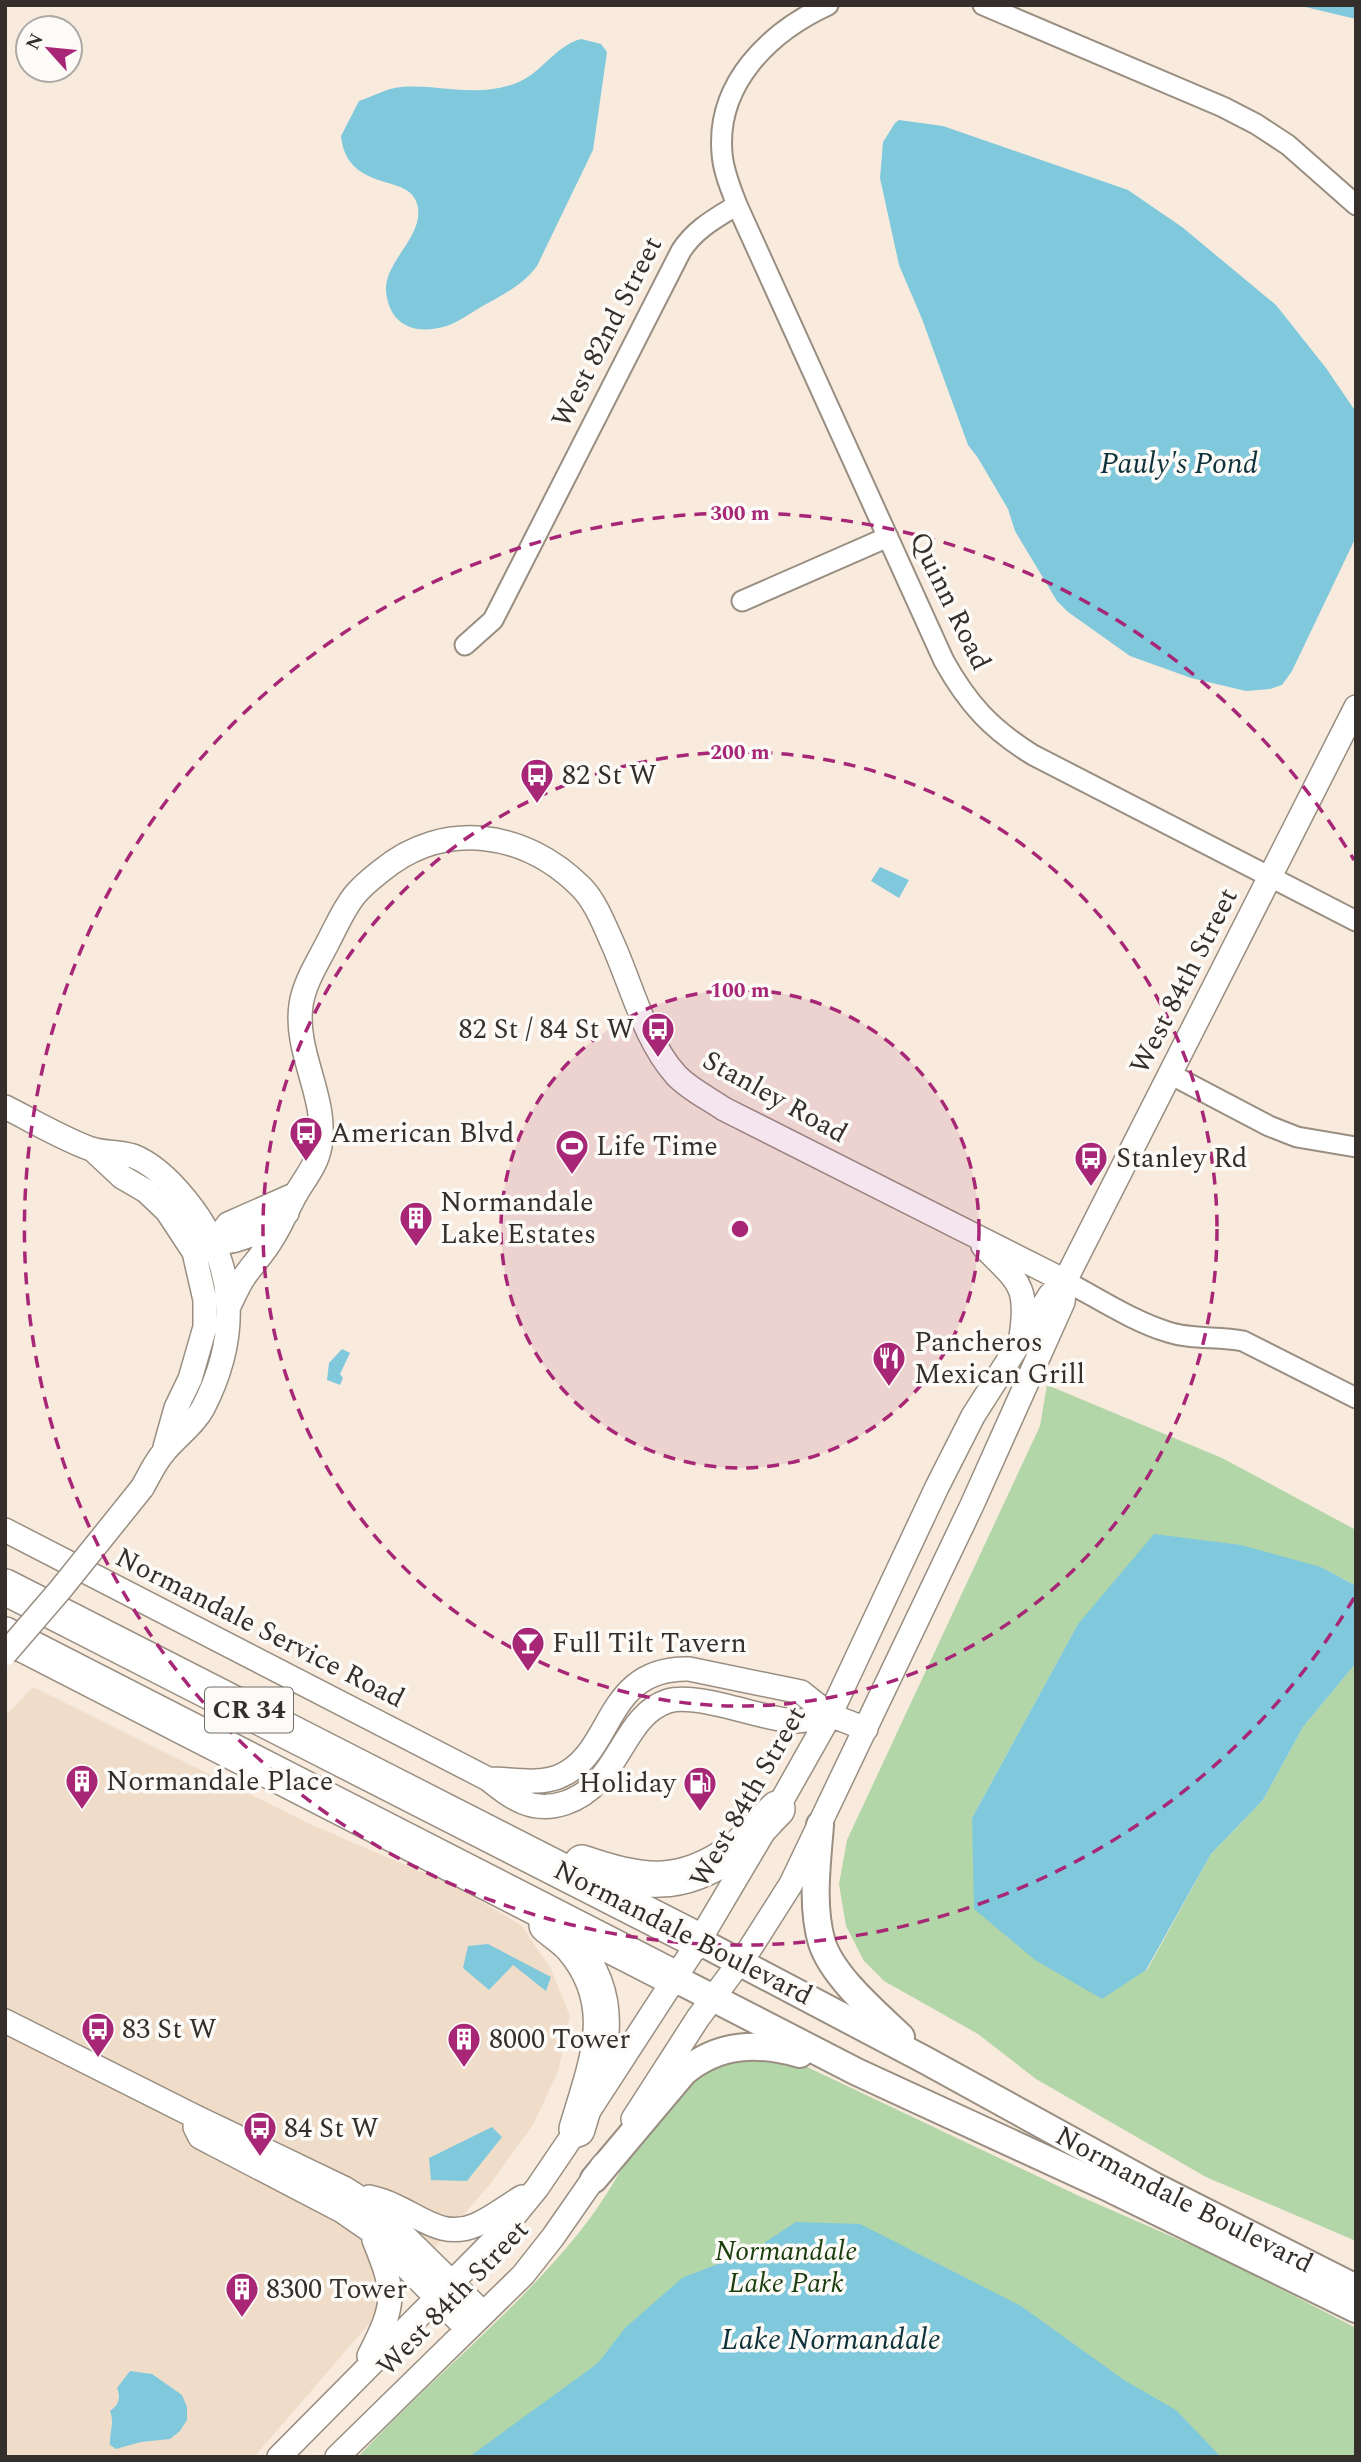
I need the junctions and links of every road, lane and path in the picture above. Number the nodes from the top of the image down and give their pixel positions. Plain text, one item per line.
1 (828, 5) edge
2 (983, 5) edge
3 (737, 205) junction
4 (1356, 205) edge
5 (888, 537) junction
6 (742, 601) dead end
7 (465, 645) dead end
8 (1356, 707) edge
9 (1270, 877) junction
10 (1356, 922) edge
11 (1170, 1074) junction
12 (5, 1107) edge
13 (1356, 1147) edge
14 (292, 1203) junction
15 (972, 1234) junction
16 (204, 1247) junction
17 (1065, 1282) junction
18 (229, 1306) junction
19 (1020, 1340) junction
20 (1356, 1398) edge
21 (163, 1453) junction
22 (5, 1530) edge
23 (5, 1587) edge
24 (5, 1635) edge
25 (5, 1654) edge
26 (830, 1715) junction
27 (866, 1729) junction
28 (488, 1779) junction
29 (777, 1809) junction
30 (820, 1825) junction
31 (492, 1834) junction
32 (507, 1892) junction
33 (699, 1941) junction
34 (740, 1961) junction
35 (674, 1978) junction
36 (712, 1998) junction
37 (5, 2021) edge
38 (925, 2060) junction
39 (857, 2072) junction
40 (196, 2117) junction
41 (577, 2129) junction
42 (594, 2179) junction
43 (344, 2188) junction
44 (537, 2188) junction
45 (371, 2231) junction
46 (1356, 2288) edge
47 (445, 2291) junction
48 (1356, 2309) edge
49 (475, 2321) junction
50 (359, 2375) junction
51 (279, 2457) edge
52 (337, 2457) edge

1 - 3 street
2 - 4 street
3 - 5 street, Quinn Road
3 - 7 street, West 82nd Street
5 - 6 street
5 - 9 street, Quinn Road
8 - 9 street, West 84th Street
9 - 10 street, Quinn Road
9 - 11 street, West 84th Street
11 - 13 street
11 - 17 street, West 84th Street
12 - 16 street
14 - 15 street, Stanley Road
14 - 16 street
14 - 18 street
15 - 17 street, Stanley Road
15 - 19 street
16 - 18 street
16 - 21 street
17 - 19 street, West 84th Street
17 - 20 street
17 - 27 street, West 84th Street
18 - 21 street
19 - 26 street, West 84th Street
21 - 25 street, bridge
22 - 28 street, Normandale Service Road
23 - 31 highway, Normandale Boulevard / CR 34
24 - 32 highway, Normandale Boulevard / CR 34
26 - 27 street
26 - 28 street, Normandale Service Road
26 - 28 street, Normandale Service Road
26 - 29 street, West 84th Street
27 - 30 street, West 84th Street
29 - 31 highway
29 - 33 street, West 84th Street
30 - 34 street, West 84th Street
30 - 38 main road
31 - 33 highway, Normandale Boulevard / CR 34
32 - 35 highway, Normandale Boulevard / CR 34
32 - 41 highway
33 - 34 main road, Normandale Boulevard / CR 34
33 - 35 street, West 84th Street
34 - 36 street, West 84th Street
34 - 38 main road, Normandale Boulevard / CR 34
35 - 36 main road, Normandale Boulevard / CR 34
35 - 41 street, West 84th Street
36 - 39 main road, Normandale Boulevard / CR 34
36 - 42 street, West 84th Street
37 - 40 street
38 - 46 main road, Normandale Boulevard / CR 34
39 - 42 main road
39 - 48 main road, Normandale Boulevard / CR 34
40 - 43 street
40 - 45 street
41 - 44 street, West 84th Street
42 - 49 street, West 84th Street
43 - 44 street
43 - 47 street
44 - 47 street, West 84th Street
45 - 47 street
45 - 50 street
47 - 49 street
47 - 50 street, West 84th Street
49 - 52 street, West 84th Street
50 - 51 street, West 84th Street

